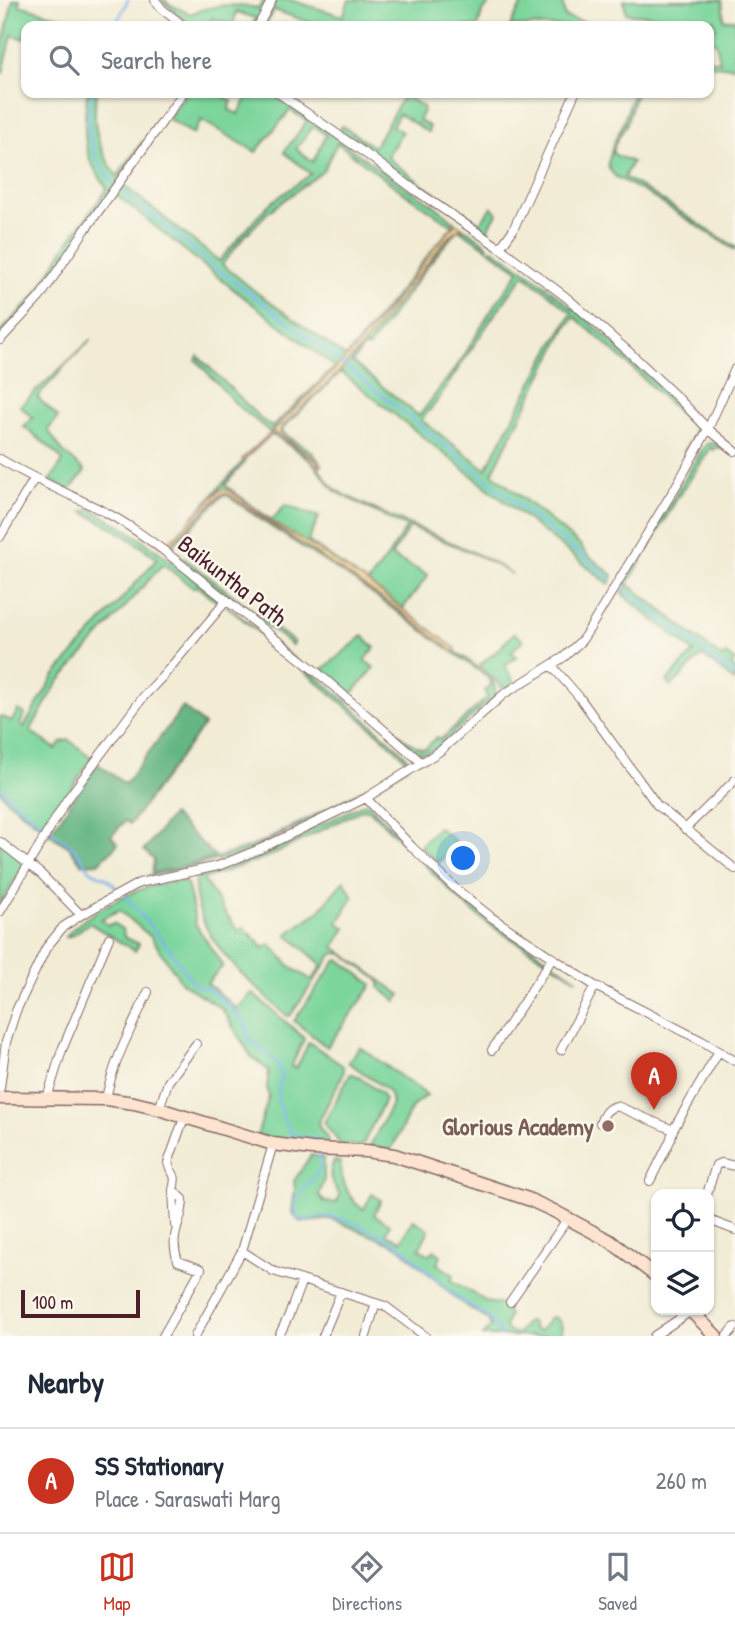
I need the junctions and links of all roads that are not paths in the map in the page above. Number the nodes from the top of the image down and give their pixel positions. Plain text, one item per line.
1 (155, 0) edge
2 (272, 0) edge
3 (177, 21) edge
4 (261, 21) edge
5 (179, 98) edge
6 (285, 98) edge
7 (573, 98) edge
8 (500, 248) junction
9 (0, 340) edge
10 (735, 369) edge
11 (708, 429) junction
12 (735, 451) edge
13 (0, 459) edge
14 (34, 479) junction
15 (0, 537) edge
16 (227, 600) junction
17 (552, 666) junction
18 (421, 762) junction
19 (735, 780) edge
20 (366, 798) junction
21 (685, 829) junction
22 (0, 842) edge
23 (28, 863) junction
24 (735, 869) edge
25 (0, 912) edge
26 (81, 915) junction
27 (109, 938) dead end
28 (552, 959) junction
29 (595, 986) junction
30 (148, 992) dead end
31 (196, 1044) dead end
32 (492, 1050) dead end
33 (561, 1050) dead end
34 (719, 1051) junction
35 (735, 1060) edge
36 (0, 1088) edge
37 (0, 1098) edge
38 (47, 1098) junction
39 (107, 1099) junction
40 (159, 1110) junction
41 (184, 1118) junction
42 (600, 1123) dead end
43 (673, 1130) junction
44 (273, 1143) junction
45 (735, 1166) edge
46 (650, 1181) dead end
47 (709, 1189) edge
48 (568, 1218) junction
49 (714, 1222) edge
50 (735, 1230) edge
51 (242, 1251) junction
52 (651, 1272) edge
53 (302, 1280) junction
54 (341, 1292) junction
55 (510, 1302) dead end
56 (376, 1303) junction
57 (684, 1315) edge
58 (696, 1315) edge
59 (735, 1327) edge
60 (163, 1336) edge
61 (195, 1336) edge
62 (279, 1336) edge
63 (323, 1336) edge
64 (366, 1336) edge
65 (425, 1336) edge
66 (654, 1336) edge
67 (716, 1336) edge
68 (727, 1336) edge

1 - 3 street
2 - 4 street
5 - 9 street
6 - 8 street
7 - 8 street
8 - 11 street
10 - 11 street
11 - 12 street
11 - 17 street
13 - 14 street, Baikuntha Path
14 - 15 street
14 - 16 street, Baikuntha Path
16 - 18 street, Baikuntha Path
16 - 23 street
17 - 18 street
17 - 21 street
18 - 20 street
19 - 21 street
20 - 26 street
20 - 28 street
21 - 24 street
22 - 23 street
23 - 25 street
23 - 26 street
26 - 36 street
27 - 38 street
28 - 29 street
28 - 32 street
29 - 33 street
29 - 34 street
30 - 39 street
31 - 40 street
34 - 35 street
34 - 43 street
37 - 38 street
38 - 39 street
39 - 40 street
40 - 41 street
41 - 44 street
41 - 60 street
42 - 43 street
43 - 46 street
44 - 48 street
44 - 51 street
45 - 47 street
48 - 52 street
48 - 55 street
49 - 50 street
51 - 53 street
51 - 61 street
53 - 54 street
53 - 62 street
54 - 56 street
54 - 63 street
56 - 64 street
56 - 65 street
57 - 66 street
58 - 67 street
59 - 68 street

